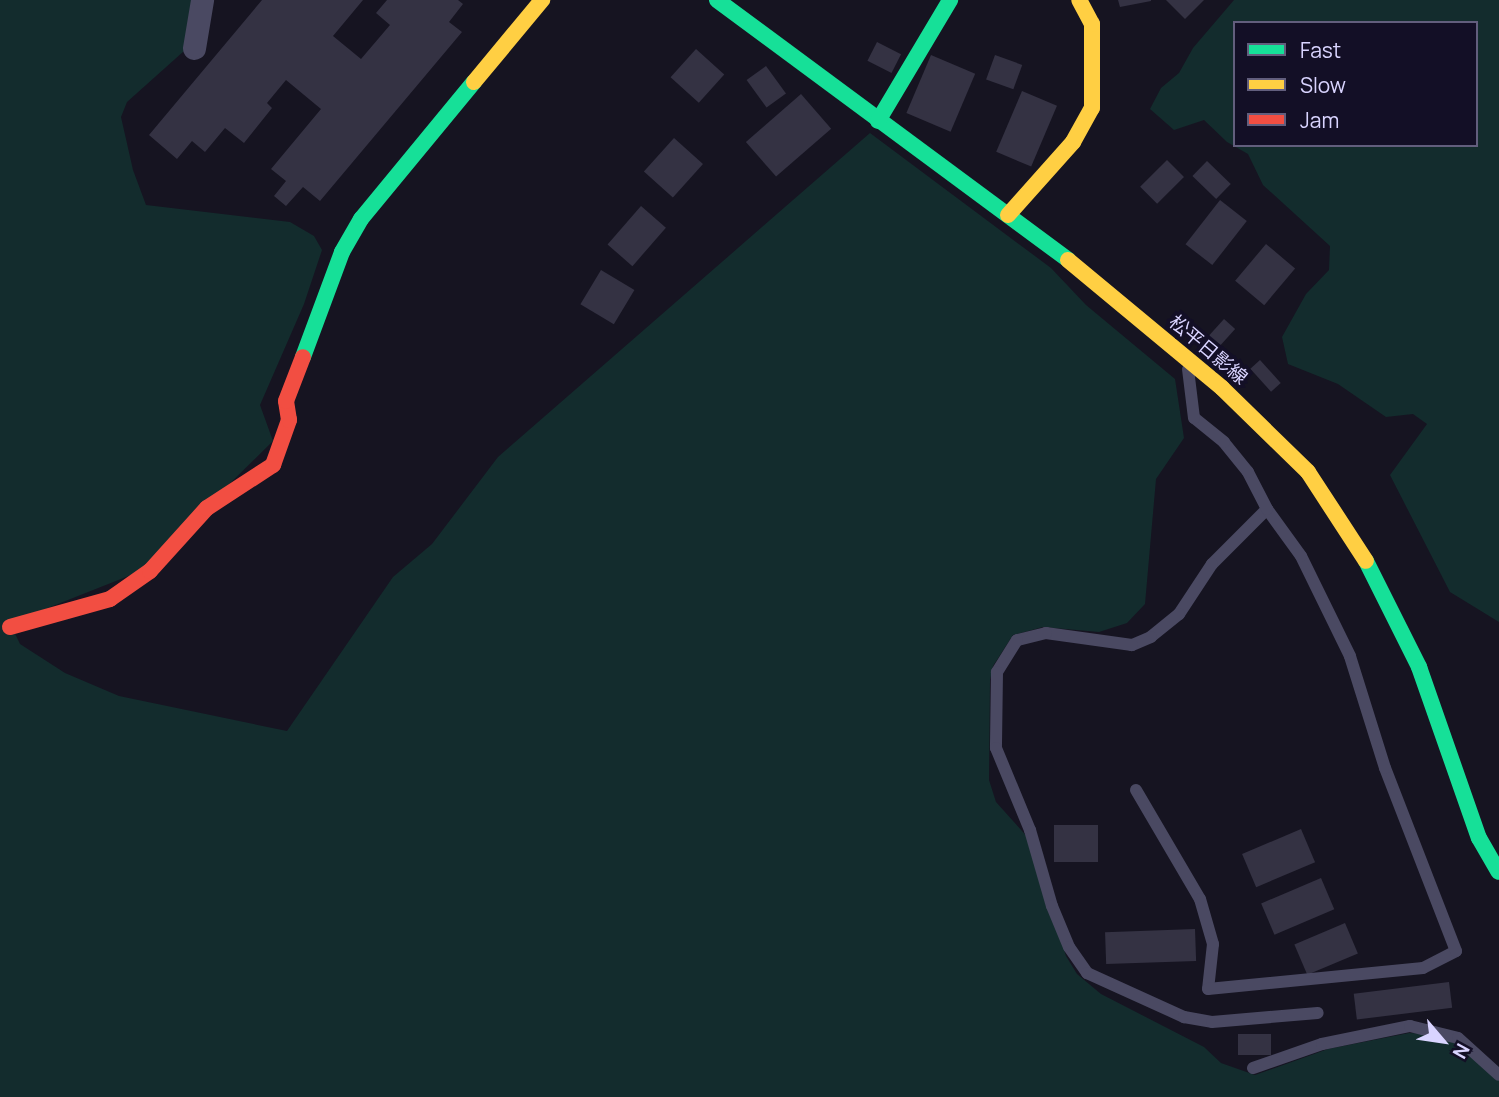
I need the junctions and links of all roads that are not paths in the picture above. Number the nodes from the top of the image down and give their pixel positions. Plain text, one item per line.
1 (202, 0) edge
2 (542, 0) edge
3 (717, 0) edge
4 (950, 0) edge
5 (1079, 0) edge
6 (194, 48) dead end
7 (878, 121) junction
8 (1008, 215) junction
9 (1187, 358) junction
10 (1267, 509) junction
11 (10, 626) dead end
12 (1136, 790) dead end
13 (1499, 872) edge
14 (1318, 1013) dead end
15 (1253, 1068) dead end
16 (1499, 1075) edge

1 - 6 street
2 - 11 street
3 - 7 street, 松平日影線
4 - 7 street
5 - 8 street
7 - 8 street, 松平日影線
8 - 9 street, 松平日影線
9 - 10 lane
9 - 13 street, 松平日影線
10 - 12 lane
10 - 14 lane
15 - 16 lane

